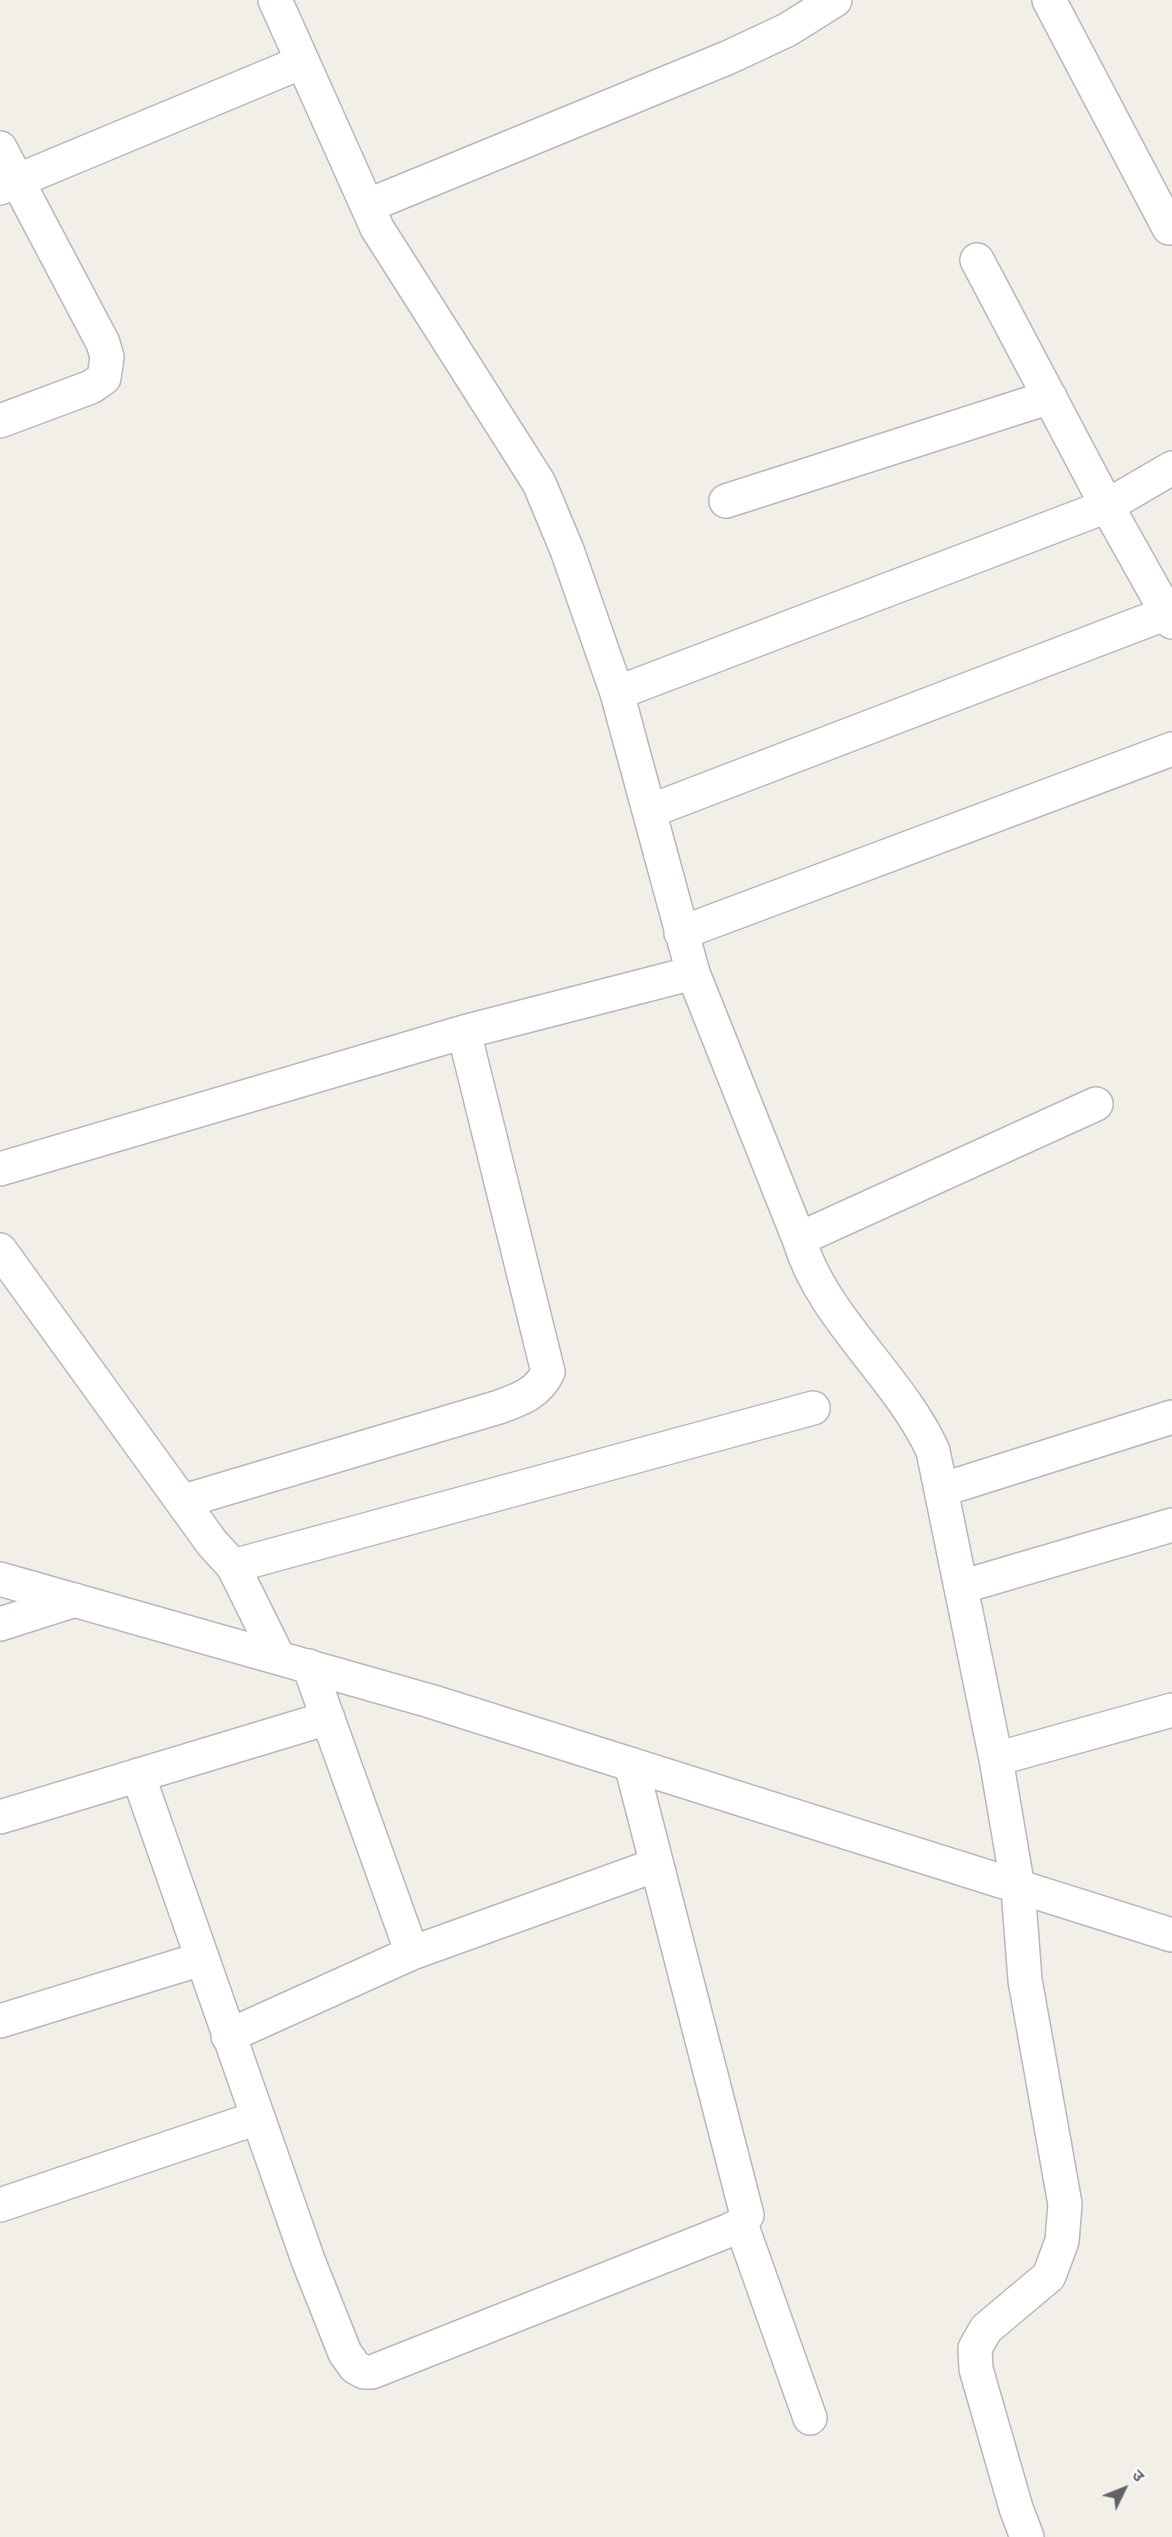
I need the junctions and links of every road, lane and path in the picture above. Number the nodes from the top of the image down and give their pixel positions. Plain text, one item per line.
1 (275, 0) edge
2 (835, 0) edge
3 (1049, 0) edge
4 (302, 62) junction
5 (0, 148) edge
6 (8, 185) edge
7 (367, 206) junction
8 (1169, 228) dead end
9 (977, 260) dead end
10 (1050, 397) junction
11 (0, 421) edge
12 (1172, 468) edge
13 (726, 501) dead end
14 (1107, 506) junction
15 (1170, 617) edge
16 (617, 693) junction
17 (1172, 749) edge
18 (650, 811) junction
19 (681, 933) junction
20 (693, 973) junction
21 (464, 1032) junction
22 (1096, 1104) dead end
23 (0, 1169) edge
24 (799, 1239) junction
25 (0, 1250) edge
26 (813, 1408) dead end
27 (1172, 1417) edge
28 (941, 1490) junction
29 (184, 1502) junction
30 (1172, 1526) edge
31 (233, 1566) junction
32 (0, 1578) edge
33 (961, 1587) junction
34 (75, 1600) junction
35 (0, 1624) edge
36 (278, 1657) junction
37 (309, 1666) junction
38 (1172, 1710) edge
39 (328, 1718) junction
40 (996, 1759) junction
41 (631, 1764) junction
42 (138, 1775) junction
43 (0, 1817) edge
44 (656, 1864) junction
45 (1018, 1888) junction
46 (1172, 1935) edge
47 (412, 1953) junction
48 (201, 1959) junction
49 (0, 2021) edge
50 (228, 2036) junction
51 (258, 2118) junction
52 (0, 2205) edge
53 (741, 2224) junction
54 (810, 2418) dead end
55 (1027, 2537) edge

1 - 4 street
2 - 7 street
3 - 8 street
4 - 6 street
4 - 7 street
5 - 6 street
6 - 11 street
7 - 16 street
9 - 10 street
10 - 13 street
10 - 14 street
12 - 14 street
14 - 15 street
14 - 16 street
15 - 18 street
16 - 18 street
17 - 19 street
18 - 19 street
19 - 20 street
20 - 21 street
20 - 24 street
21 - 23 street
21 - 29 street
22 - 24 street
24 - 28 street
25 - 29 street
26 - 31 street
27 - 28 street
28 - 33 street
29 - 31 street
30 - 33 street
31 - 36 street
32 - 34 street
33 - 40 street
34 - 35 street
34 - 36 street
36 - 37 street
37 - 39 street
37 - 41 street
38 - 40 street
39 - 42 street
39 - 47 street
40 - 45 street
41 - 44 street
41 - 45 street
42 - 43 street
42 - 48 street
44 - 47 street
44 - 53 street
45 - 46 street
45 - 55 street
47 - 50 street
48 - 49 street
48 - 50 street
50 - 51 street
51 - 52 street
51 - 53 street
53 - 54 street

